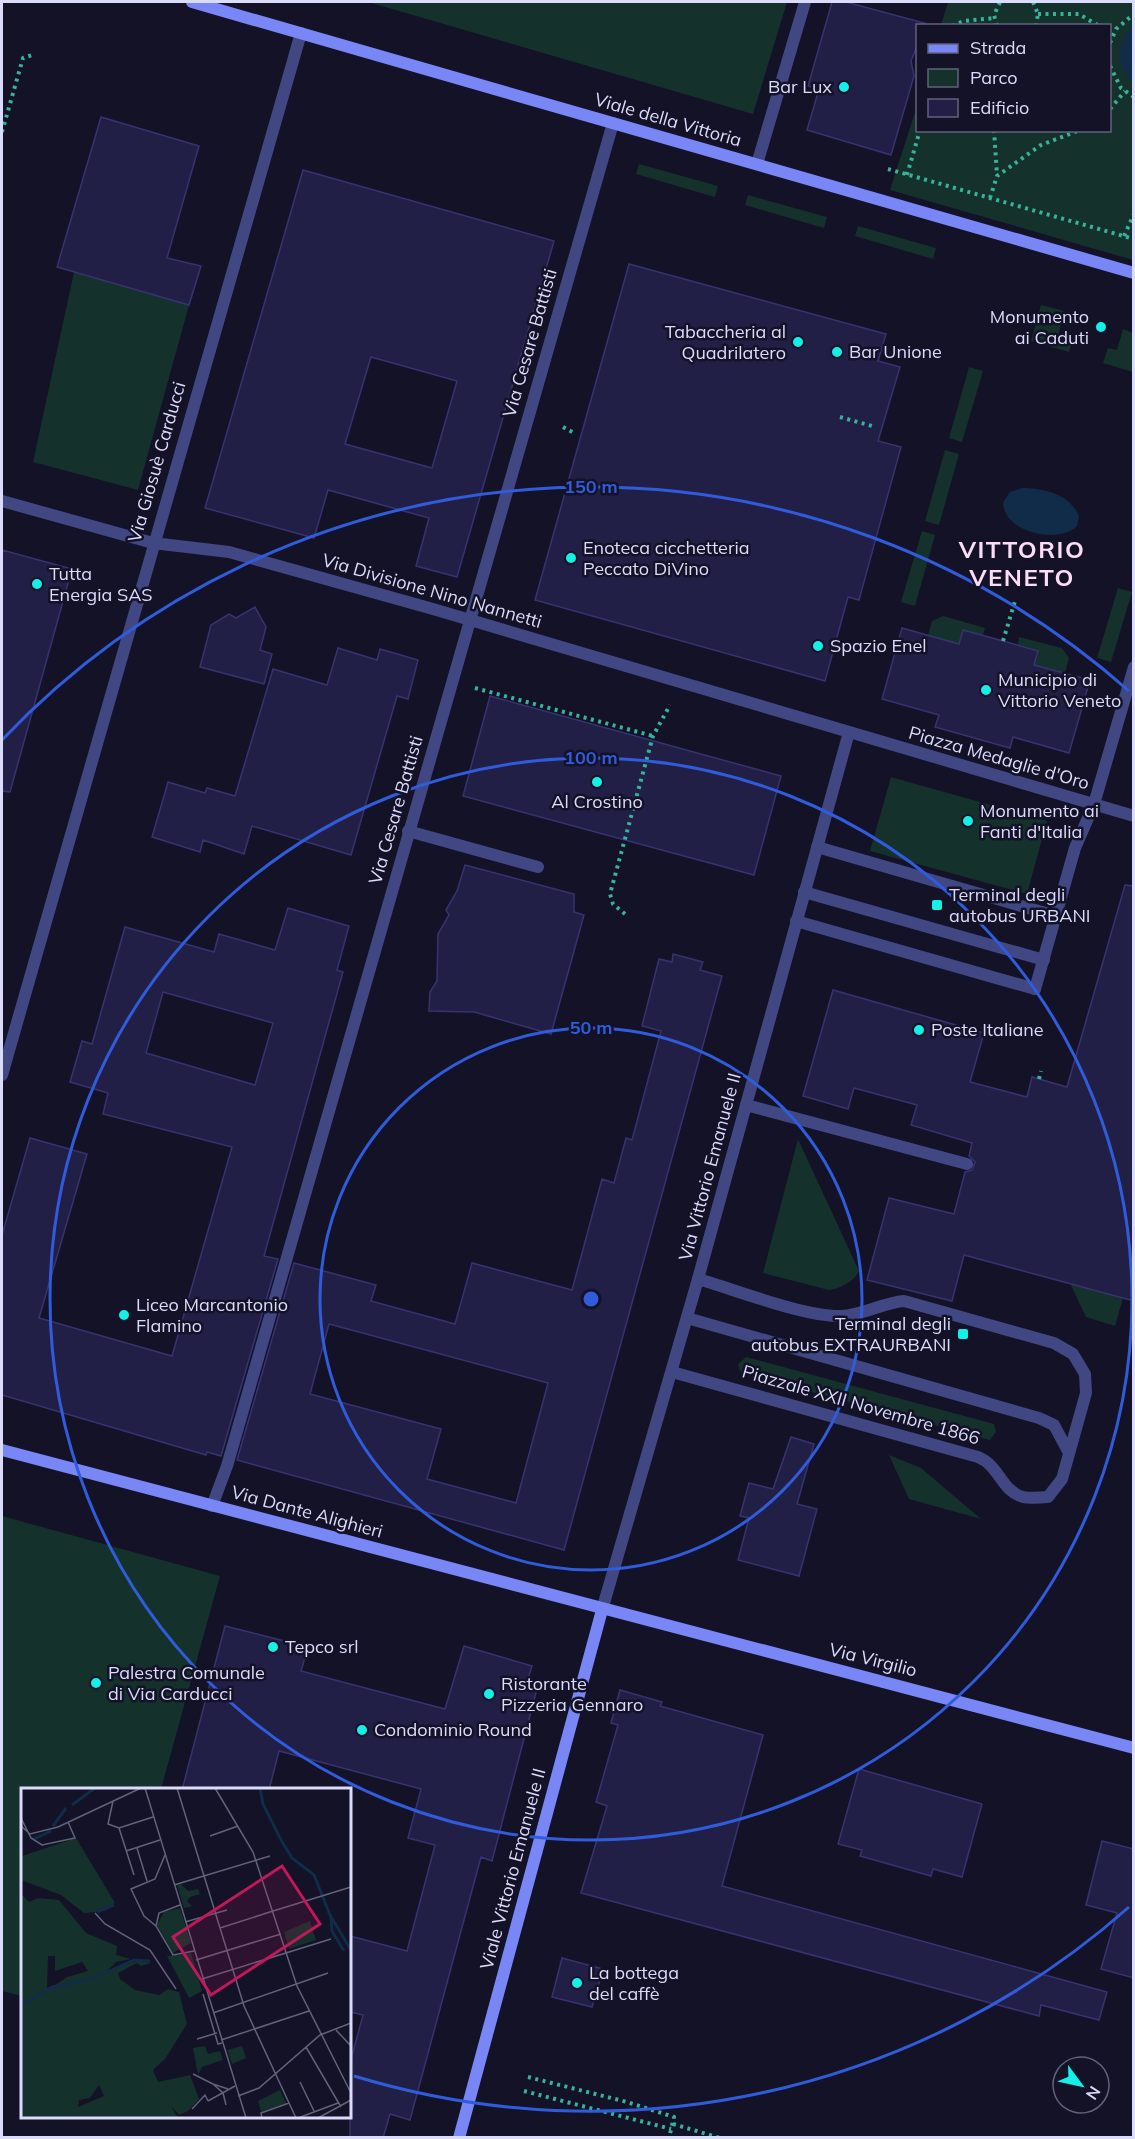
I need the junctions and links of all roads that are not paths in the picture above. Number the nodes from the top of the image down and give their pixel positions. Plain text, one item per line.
1 (192, 2) edge
2 (805, 2) edge
3 (301, 33) junction
4 (613, 123) junction
5 (757, 164) junction
6 (1134, 273) edge
7 (2, 501) edge
8 (153, 543) junction
9 (470, 620) junction
10 (1134, 667) edge
11 (849, 732) junction
12 (1094, 804) junction
13 (1134, 816) edge
14 (408, 831) junction
15 (817, 847) junction
16 (538, 867) dead end
17 (804, 892) junction
18 (1056, 916) junction
19 (796, 921) junction
20 (1044, 960) junction
21 (2, 1075) edge
22 (746, 1105) junction
23 (967, 1164) dead end
24 (698, 1279) junction
25 (687, 1318) junction
26 (672, 1372) junction
27 (2, 1450) edge
28 (1069, 1453) junction
29 (212, 1506) junction
30 (602, 1610) junction
31 (1134, 1748) edge
32 (459, 2138) edge

1 - 3 main road, Viale della Vittoria
2 - 5 street
3 - 4 main road, Viale della Vittoria
3 - 8 street, Via Giosuè Carducci
4 - 5 main road, Viale della Vittoria
4 - 9 street, Via Cesare Battisti
5 - 6 main road, Viale della Vittoria
7 - 8 street, Via Divisione Nino Nannetti
8 - 9 street, Via Divisione Nino Nannetti
8 - 21 street, Via Giosuè Carducci
9 - 11 street, Via Divisione Nino Nannetti
9 - 14 street, Via Cesare Battisti
10 - 12 street
11 - 12 street, Piazza Medaglie d'Oro
11 - 15 street, Via Vittorio Emanuele II
12 - 13 street
12 - 18 street, Piazza Medaglie d'Oro
14 - 16 street
14 - 29 street, Via Cesare Battisti
15 - 17 street, Via Vittorio Emanuele II
15 - 18 street
17 - 19 street, Via Vittorio Emanuele II
17 - 20 street
18 - 20 street, Piazza Medaglie d'Oro
19 - 20 street, Piazza Medaglie d'Oro
19 - 22 street, Via Vittorio Emanuele II
22 - 23 street
22 - 24 street, Via Vittorio Emanuele II
24 - 25 street, Via Vittorio Emanuele II
24 - 28 street, Piazzale XXII Novembre 1866
25 - 26 street, Via Vittorio Emanuele II
25 - 28 street, Piazzale XXII Novembre 1866
26 - 28 street, Piazzale XXII Novembre 1866
26 - 30 street, Via Vittorio Emanuele II
27 - 29 main road, Via Dante Alighieri
29 - 30 main road, Via Dante Alighieri
30 - 31 main road, Via Virgilio
30 - 32 main road, Viale Vittorio Emanuele II

